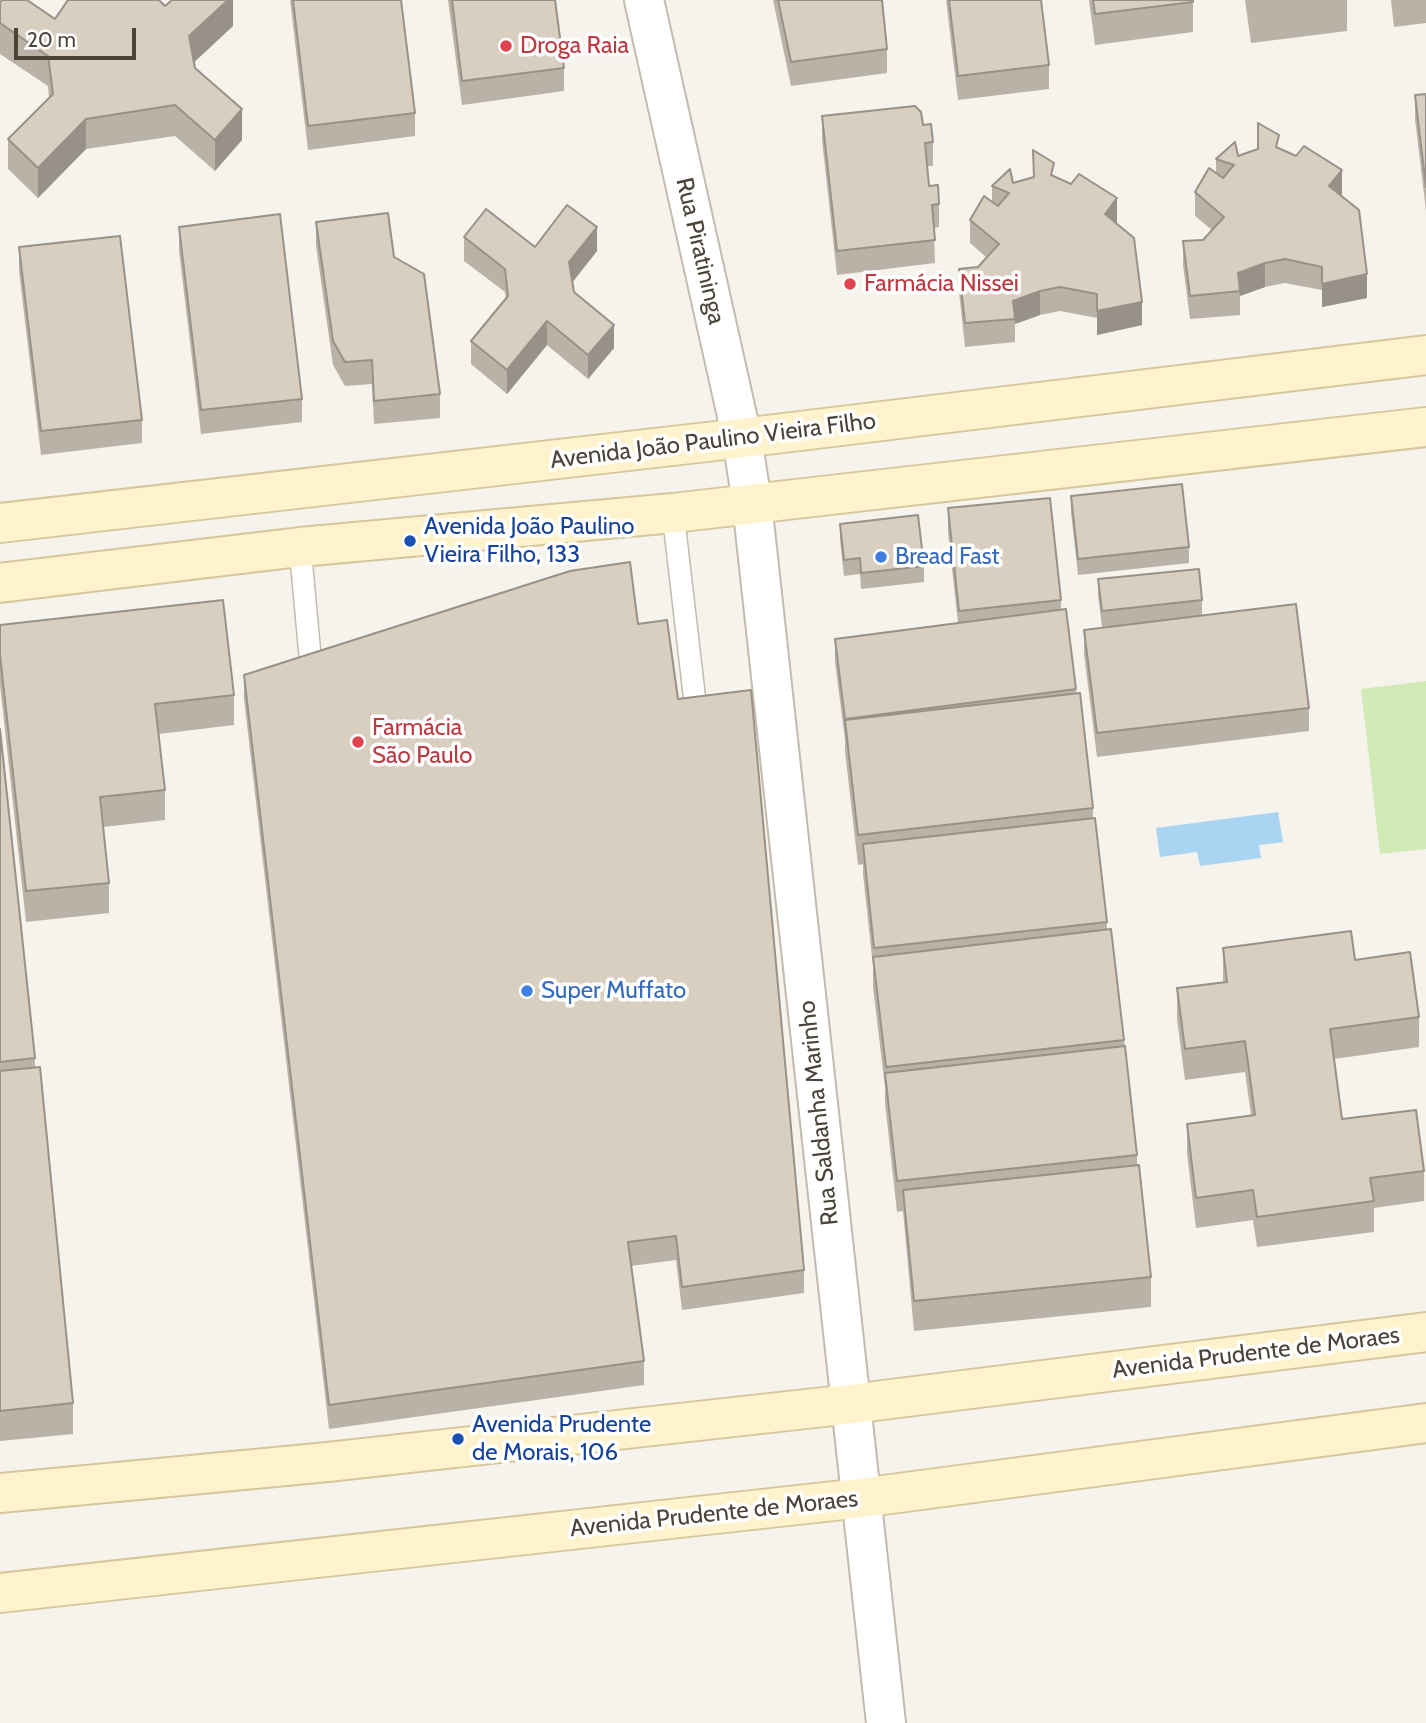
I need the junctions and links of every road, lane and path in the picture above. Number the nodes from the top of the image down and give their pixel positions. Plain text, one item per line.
1 (644, 0) edge
2 (1426, 355) edge
3 (1426, 427) edge
4 (742, 438) junction
5 (752, 503) junction
6 (673, 513) junction
7 (0, 523) edge
8 (300, 547) junction
9 (0, 583) edge
10 (312, 677) edge
11 (697, 719) edge
12 (1426, 1332) edge
13 (851, 1404) junction
14 (1426, 1423) edge
15 (0, 1493) edge
16 (861, 1498) junction
17 (0, 1594) edge
18 (886, 1723) edge

1 - 4 street, Rua Piratininga
2 - 4 main road, Avenida João Paulino Vieira Filho
3 - 5 main road
4 - 5 street, Rua Piratininga
4 - 7 main road, Avenida João Paulino Vieira Filho
5 - 6 main road
5 - 13 street, Rua Saldanha Marinho
6 - 8 main road
6 - 11 lane
8 - 9 main road
8 - 10 lane
12 - 13 main road, Avenida Prudente de Moraes
13 - 15 main road, Avenida Prudente de Moraes
13 - 16 street, Rua Saldanha Marinho
14 - 16 main road, Avenida Prudente de Moraes
16 - 17 main road, Avenida Prudente de Moraes
16 - 18 street, Rua Saldanha Marinho

